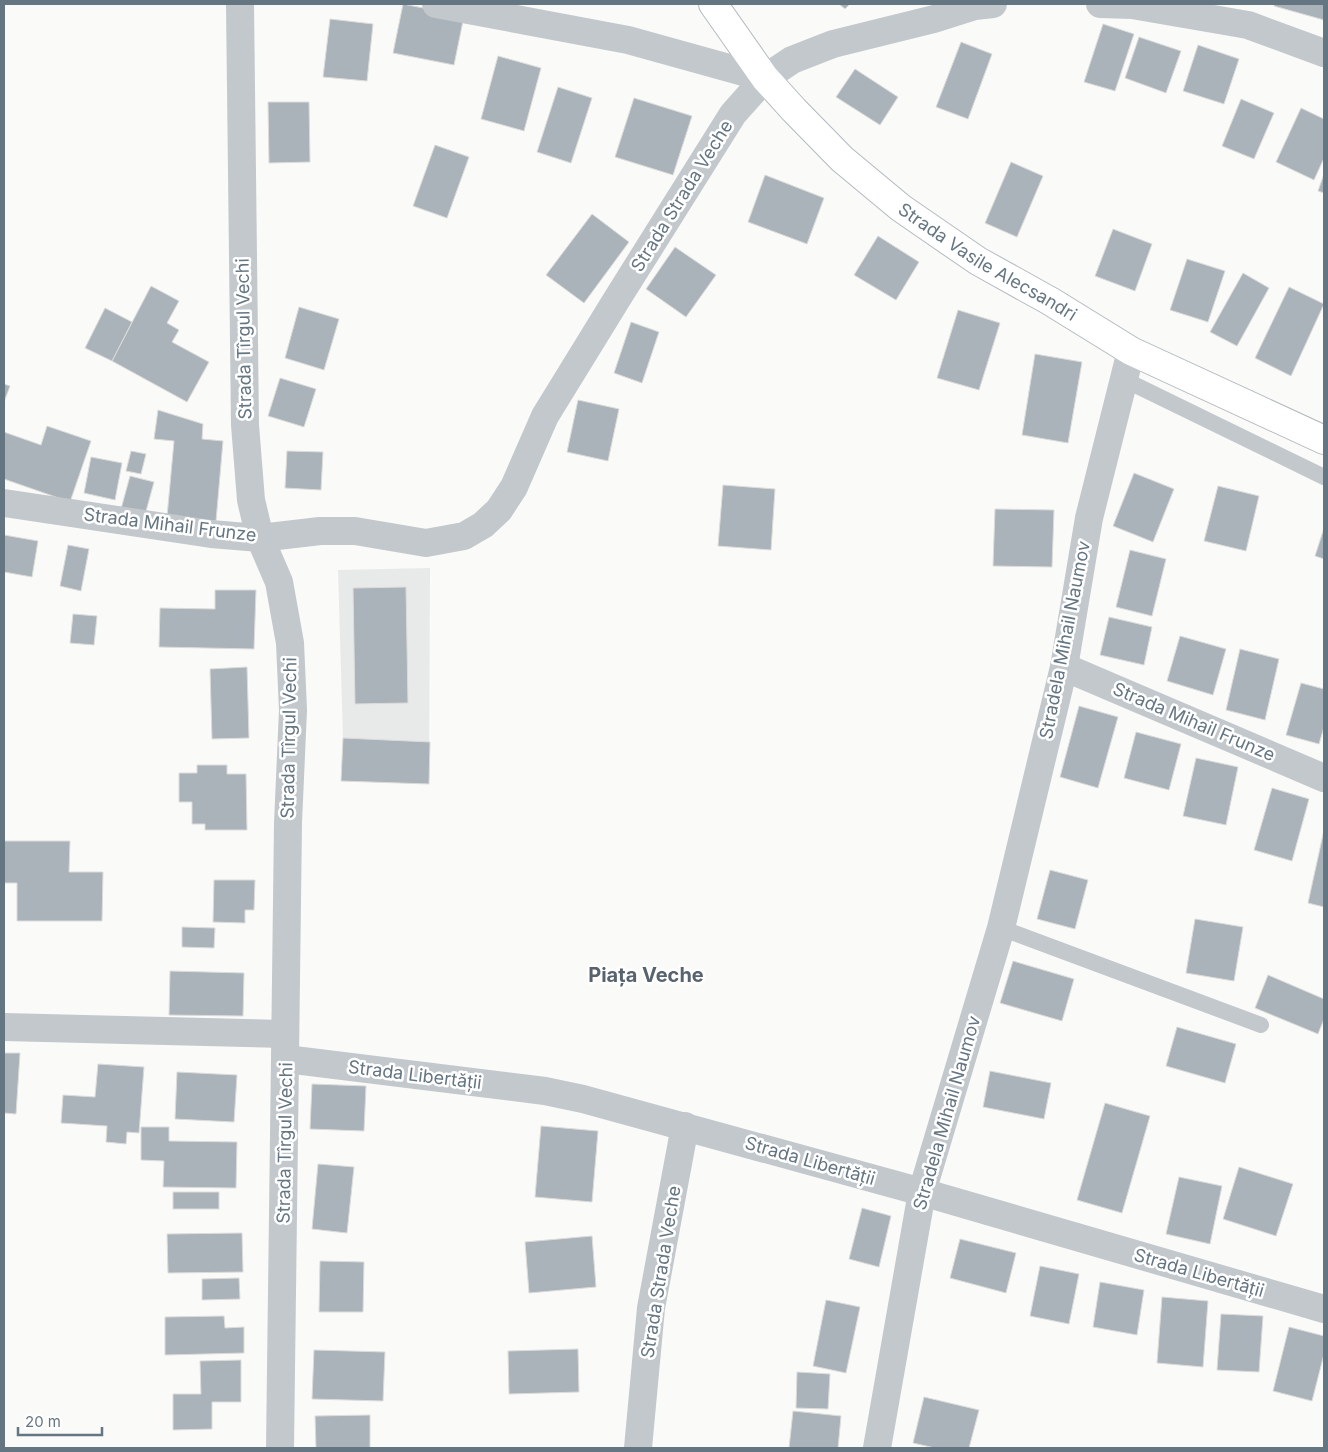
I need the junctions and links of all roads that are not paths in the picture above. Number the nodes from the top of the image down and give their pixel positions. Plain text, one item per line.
1 (240, 4) edge
2 (436, 4) edge
3 (713, 4) edge
4 (993, 4) edge
5 (1100, 4) edge
6 (1324, 53) edge
7 (765, 78) junction
8 (1131, 351) junction
9 (1123, 379) junction
10 (1324, 440) edge
11 (1324, 477) edge
12 (4, 503) edge
13 (483, 525) joint
14 (260, 538) junction
15 (1064, 667) junction
16 (1324, 778) edge
17 (1001, 928) junction
18 (1261, 1025) dead end
19 (4, 1027) edge
20 (286, 1046) junction
21 (685, 1126) junction
22 (922, 1192) junction
23 (1324, 1309) edge
24 (280, 1448) edge
25 (638, 1448) edge
26 (877, 1448) edge

1 - 14 street, Strada Tîrgul Vechi
2 - 7 street
3 - 7 main road, Strada Vasile Alecsandri
4 - 7 street, Strada Strada Veche
5 - 6 street
7 - 8 main road, Strada Vasile Alecsandri
7 - 13 street, Strada Strada Veche
8 - 9 street, Stradela Mihail Naumov
8 - 10 main road, Strada Vasile Alecsandri
9 - 11 lane
9 - 15 street, Stradela Mihail Naumov
12 - 14 street, Strada Mihail Frunze
13 - 14 street, Strada Mihail Frunze
14 - 20 street, Strada Tîrgul Vechi
15 - 16 street, Strada Mihail Frunze
15 - 17 street, Stradela Mihail Naumov
17 - 18 lane
17 - 22 street, Stradela Mihail Naumov
19 - 20 street, Strada Libertății
20 - 21 street, Strada Libertății
20 - 24 street, Strada Tîrgul Vechi
21 - 22 street, Strada Libertății
21 - 25 street, Strada Strada Veche
22 - 23 street, Strada Libertății
22 - 26 street, Stradela Mihail Naumov

